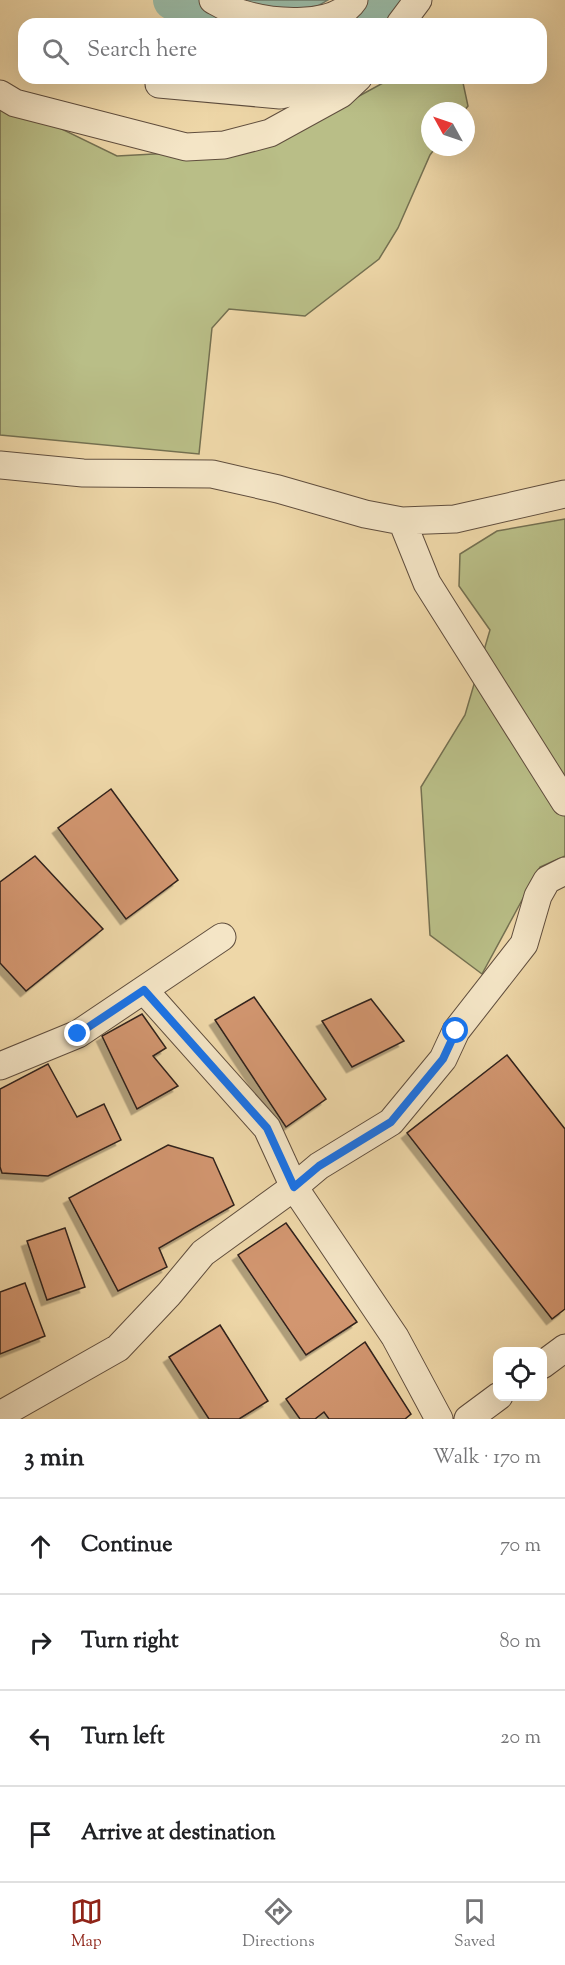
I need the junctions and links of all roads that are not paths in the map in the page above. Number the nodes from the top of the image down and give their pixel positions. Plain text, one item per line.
1 (213, 0) edge
2 (354, 0) edge
3 (418, 0) edge
4 (259, 18) edge
5 (331, 18) edge
6 (404, 18) edge
7 (159, 84) dead end
8 (313, 84) edge
9 (332, 84) edge
10 (0, 94) edge
11 (0, 465) edge
12 (565, 494) edge
13 (402, 521) junction
14 (565, 802) edge
15 (565, 871) edge
16 (222, 937) dead end
17 (144, 990) junction
18 (0, 1066) edge
19 (294, 1187) junction
20 (565, 1348) edge
21 (547, 1362) edge
22 (493, 1400) edge
23 (0, 1415) edge
24 (439, 1419) edge
25 (468, 1419) edge

1 - 4 street
2 - 5 street
3 - 6 street
7 - 8 street
9 - 10 street
11 - 13 street
12 - 13 street
13 - 14 street
15 - 19 street
16 - 17 street
17 - 18 street
17 - 19 street
19 - 23 street
19 - 24 street
20 - 21 street
22 - 25 street

